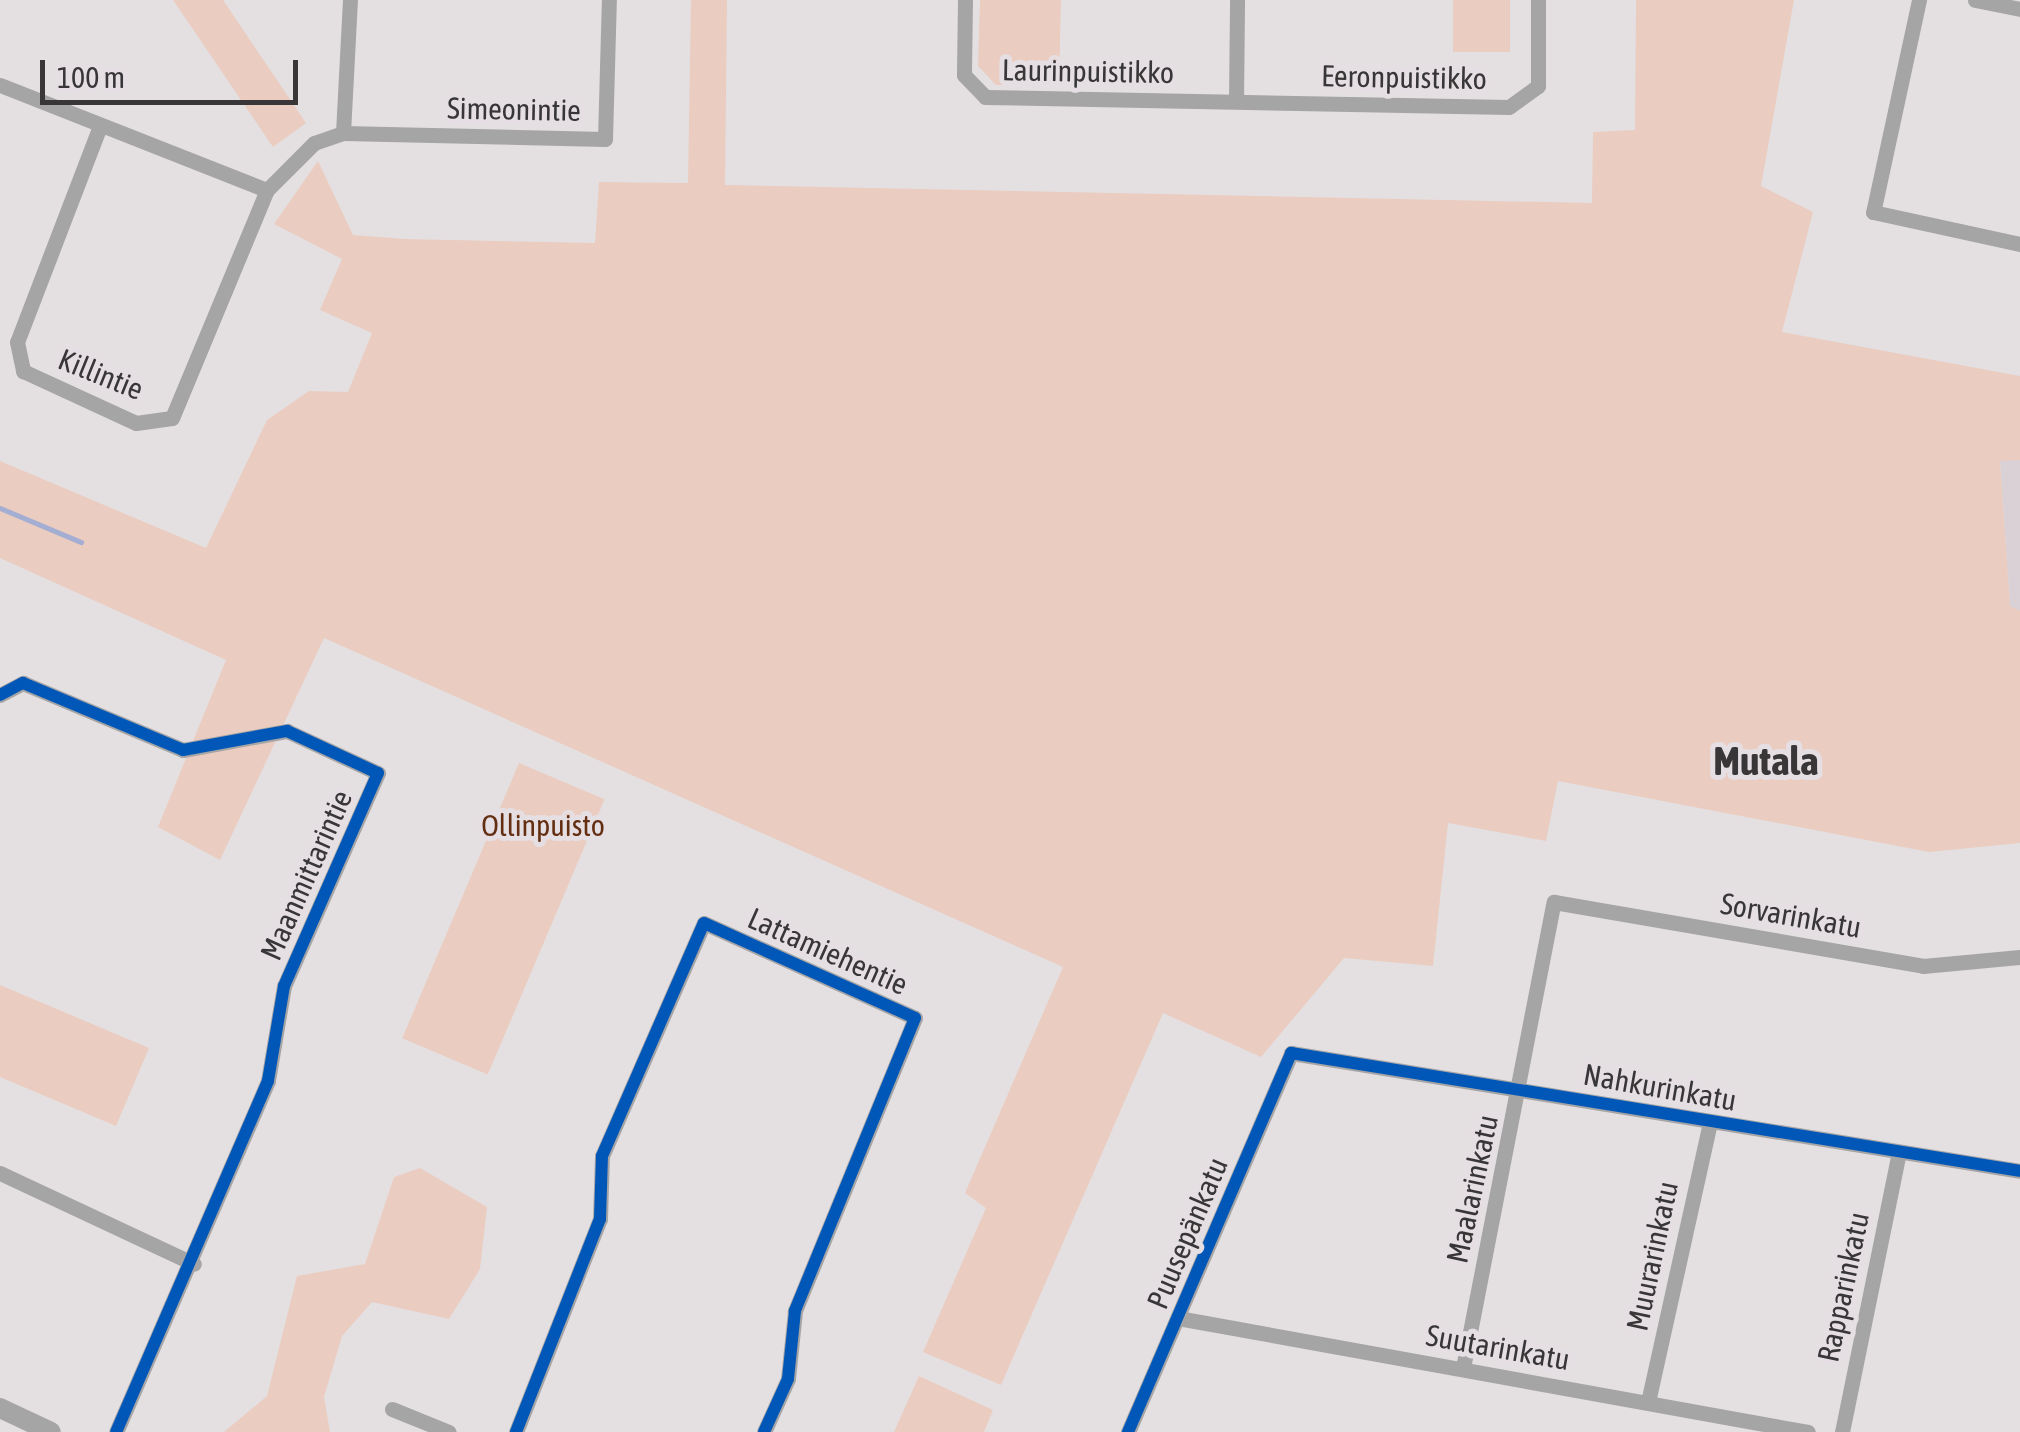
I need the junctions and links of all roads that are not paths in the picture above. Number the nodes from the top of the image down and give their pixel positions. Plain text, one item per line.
1 (350, 0) edge
2 (609, 0) edge
3 (964, 0) edge
4 (1237, 0) edge
5 (1538, 0) edge
6 (1919, 0) edge
7 (1975, 0) edge
8 (2020, 9) edge
9 (0, 86) edge
10 (1236, 101) junction
11 (100, 126) junction
12 (343, 133) junction
13 (268, 190) junction
14 (2020, 244) edge
15 (0, 695) edge
16 (1554, 902) joint
17 (2020, 958) edge
18 (1292, 1053) joint
19 (1521, 1088) junction
20 (1710, 1122) junction
21 (1898, 1153) junction
22 (2020, 1171) edge
23 (0, 1173) edge
24 (194, 1264) junction
25 (1178, 1318) junction
26 (1464, 1368) junction
27 (1648, 1402) junction
28 (0, 1408) edge
29 (392, 1409) dead end
30 (51, 1432) edge
31 (116, 1432) edge
32 (449, 1432) edge
33 (516, 1432) edge
34 (764, 1432) edge
35 (1128, 1432) edge
36 (1808, 1432) edge
37 (1842, 1432) edge

1 - 12 street
2 - 12 street, Simeonintie
3 - 10 street, Laurinpuistikko
4 - 10 street
5 - 10 street, Eeronpuistikko
6 - 14 street
7 - 8 street
9 - 11 street
11 - 13 street
11 - 13 street, Killintie
12 - 13 street
15 - 24 street, Maanmittarintie
16 - 17 street, Sorvarinkatu
16 - 19 street, Maalarinkatu
18 - 19 street, Nahkurinkatu
18 - 25 street, Puusepänkatu
19 - 20 street, Nahkurinkatu
19 - 26 street, Maalarinkatu
20 - 21 street, Nahkurinkatu
20 - 27 street, Muurarinkatu
21 - 22 street, Nahkurinkatu
21 - 37 street, Rapparinkatu
23 - 24 street
24 - 31 street, Maanmittarintie
25 - 26 street, Suutarinkatu
25 - 35 street, Puusepänkatu
26 - 27 street, Suutarinkatu
27 - 36 street, Suutarinkatu
28 - 30 street
29 - 32 street
33 - 34 street, Lattamiehentie

